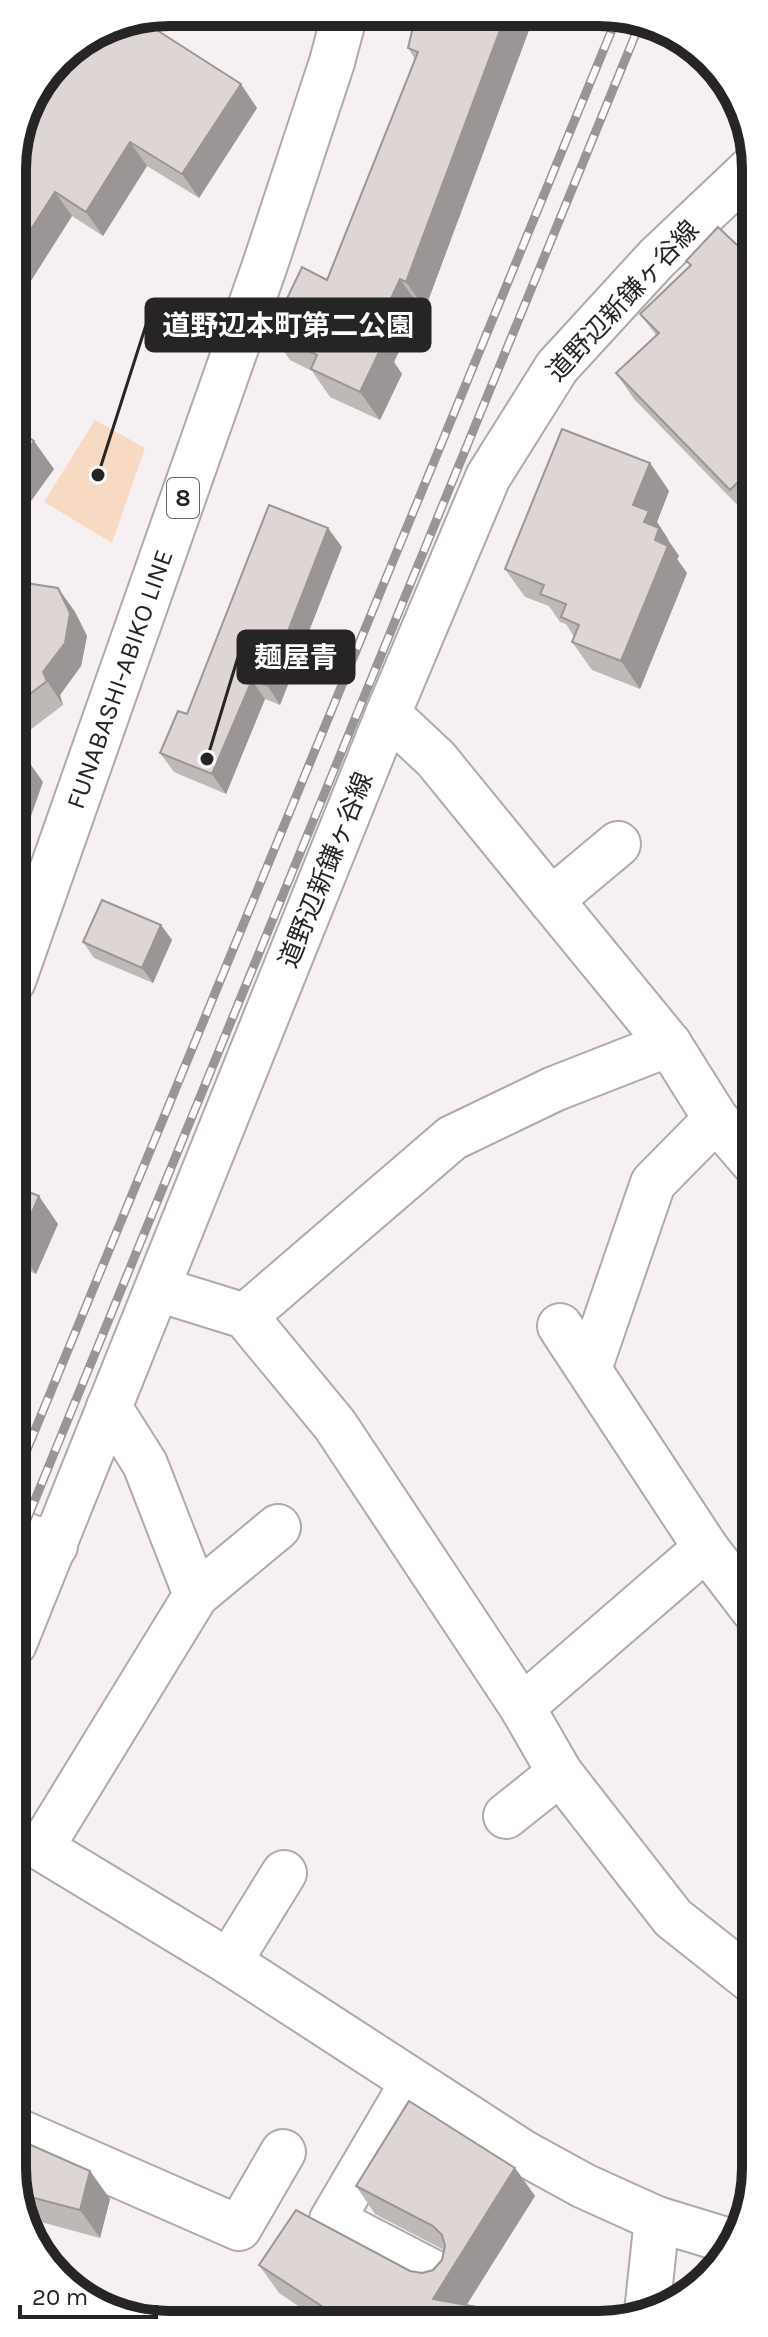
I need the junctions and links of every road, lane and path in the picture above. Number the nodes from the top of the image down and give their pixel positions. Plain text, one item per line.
1 (342, 26) edge
2 (742, 177) edge
3 (388, 714) junction
4 (618, 844) dead end
5 (551, 900) junction
6 (26, 944) edge
7 (669, 1044) junction
8 (716, 1119) junction
9 (742, 1149) edge
10 (158, 1289) junction
11 (245, 1316) junction
12 (560, 1326) dead end
13 (589, 1369) junction
14 (109, 1407) junction
15 (278, 1527) dead end
16 (26, 1535) edge
17 (55, 1546) junction
18 (736, 1576) edge
19 (196, 1595) junction
20 (26, 1615) edge
21 (522, 1707) junction
22 (560, 1773) junction
23 (506, 1816) dead end
24 (284, 1873) dead end
25 (229, 1962) junction
26 (742, 1973) edge
27 (413, 2082) junction
28 (26, 2135) edge
29 (283, 2152) dead end
30 (657, 2219) junction
31 (723, 2239) edge
32 (440, 2276) edge
33 (648, 2302) edge

1 - 6 street, FUNABASHI-ABIKO LINE / 8
2 - 3 street, 道野辺新鎌ヶ谷線
3 - 5 street
3 - 10 street, 道野辺新鎌ヶ谷線
4 - 5 street
5 - 7 street
7 - 8 street
7 - 11 street
8 - 9 street
8 - 13 street
10 - 11 street
10 - 14 street, 道野辺新鎌ヶ谷線
11 - 21 street
12 - 13 street
13 - 18 street
14 - 17 street, 道野辺新鎌ヶ谷線
14 - 19 street
15 - 19 street
16 - 17 street
17 - 20 street, 道野辺新鎌ヶ谷線
18 - 21 street
19 - 25 street
21 - 22 street
22 - 23 street
22 - 26 street
24 - 25 street
25 - 27 street
27 - 30 street
27 - 32 street
28 - 29 street
30 - 31 street
30 - 33 street

